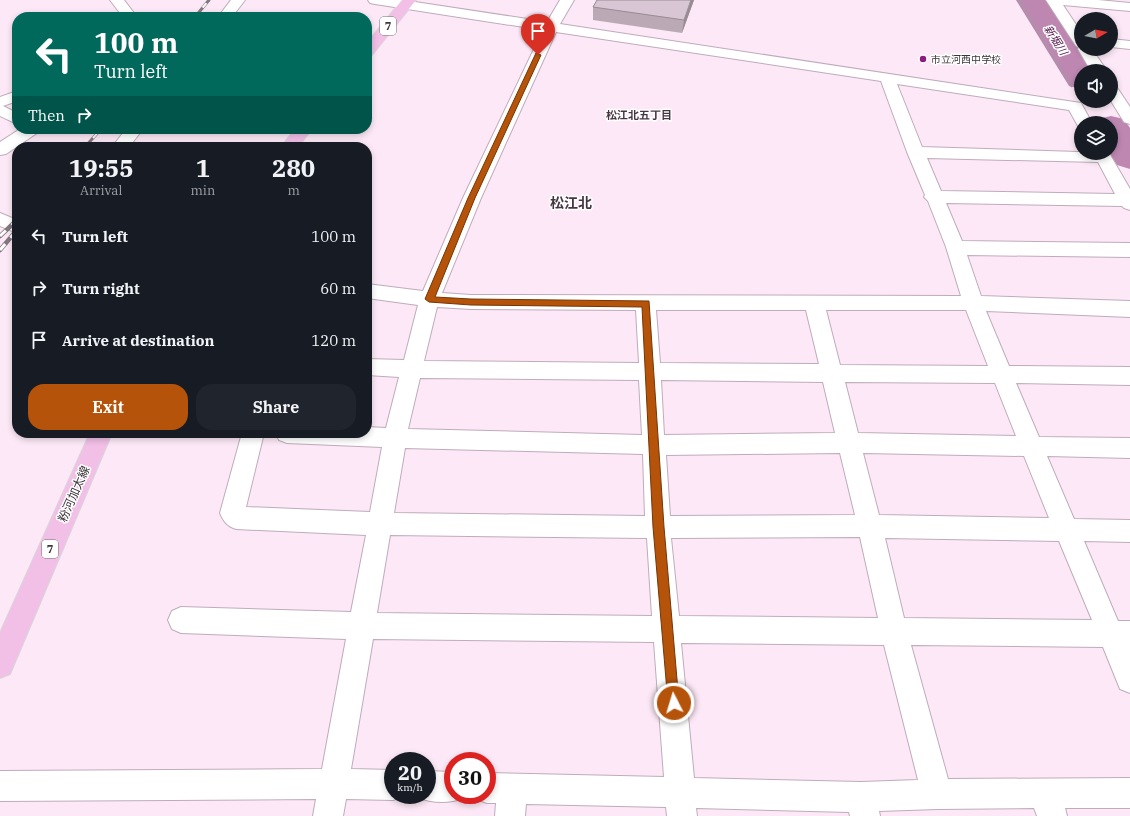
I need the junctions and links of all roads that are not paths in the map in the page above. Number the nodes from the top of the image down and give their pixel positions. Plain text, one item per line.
1 (117, 0) edge
2 (238, 0) edge
3 (375, 0) edge
4 (566, 0) edge
5 (1053, 0) edge
6 (407, 2) edge
7 (1130, 7) edge
8 (126, 12) edge
9 (229, 12) edge
10 (552, 26) junction
11 (1074, 32) edge
12 (1118, 44) edge
13 (1130, 45) edge
14 (372, 46) edge
15 (887, 77) junction
16 (1118, 92) edge
17 (12, 98) edge
18 (0, 102) edge
19 (0, 110) edge
20 (1128, 114) edge
21 (12, 116) edge
22 (1080, 116) edge
23 (24, 134) edge
24 (131, 134) edge
25 (300, 134) edge
26 (124, 142) edge
27 (293, 142) edge
28 (0, 150) edge
29 (915, 152) junction
30 (1074, 155) edge
31 (1105, 160) edge
32 (934, 197) junction
33 (1129, 202) edge
34 (0, 219) edge
35 (12, 225) edge
36 (956, 248) junction
37 (1130, 250) edge
38 (372, 292) edge
39 (429, 299) junction
40 (814, 303) junction
41 (974, 303) junction
42 (646, 304) junction
43 (1130, 308) edge
44 (372, 367) edge
45 (412, 369) junction
46 (650, 372) junction
47 (832, 372) junction
48 (1002, 374) junction
49 (1130, 376) edge
50 (372, 437) edge
51 (99, 438) edge
52 (252, 438) edge
53 (395, 438) junction
54 (849, 443) junction
55 (655, 445) junction
56 (1032, 447) junction
57 (1130, 448) edge
58 (379, 524) junction
59 (870, 526) junction
60 (658, 527) junction
61 (1066, 531) junction
62 (1130, 531) edge
63 (181, 620) dead end
64 (361, 626) junction
65 (668, 629) junction
66 (894, 632) junction
67 (1120, 634) edge
68 (2, 656) edge
69 (1130, 679) edge
70 (333, 784) junction
71 (384, 785) edge
72 (0, 786) edge
73 (1130, 793) edge
74 (937, 794) junction
75 (503, 797) edge
76 (681, 804) edge
77 (1048, 805) edge
78 (863, 806) edge
79 (328, 816) edge

1 - 8 street
2 - 9 street
3 - 6 street
4 - 10 street
5 - 7 street
5 - 11 street
6 - 10 street
6 - 14 main road, 7
10 - 15 street
10 - 39 street
12 - 13 street
15 - 22 street
15 - 29 street
16 - 20 street
17 - 18 street
19 - 21 street
23 - 28 street
24 - 26 street
25 - 27 main road
29 - 30 street
29 - 32 street
31 - 33 street
32 - 33 street
32 - 36 street
34 - 35 street
36 - 37 street
36 - 41 street
38 - 39 street
39 - 42 street
39 - 45 street
40 - 41 street
40 - 42 street
40 - 47 street
41 - 43 street
41 - 48 street
42 - 46 street
44 - 45 street
45 - 46 street
45 - 53 street
46 - 47 street
46 - 55 street
47 - 48 street
47 - 54 street
48 - 49 street
48 - 56 street
50 - 53 street
51 - 68 main road, 粉河加太線 / 7
52 - 58 street
53 - 55 street
53 - 58 street
54 - 55 street
54 - 56 street
54 - 59 street
55 - 60 street
56 - 57 street
56 - 61 street
58 - 60 street
58 - 64 street
59 - 60 street
59 - 61 street
59 - 66 street
60 - 65 street
61 - 62 street
61 - 67 street
63 - 64 street
64 - 65 street
64 - 70 street
65 - 66 street
65 - 76 street
66 - 67 street
66 - 74 street
67 - 69 street
70 - 71 street
70 - 72 street
70 - 79 street
73 - 77 street
74 - 77 street
74 - 78 street
75 - 76 street
76 - 78 street

